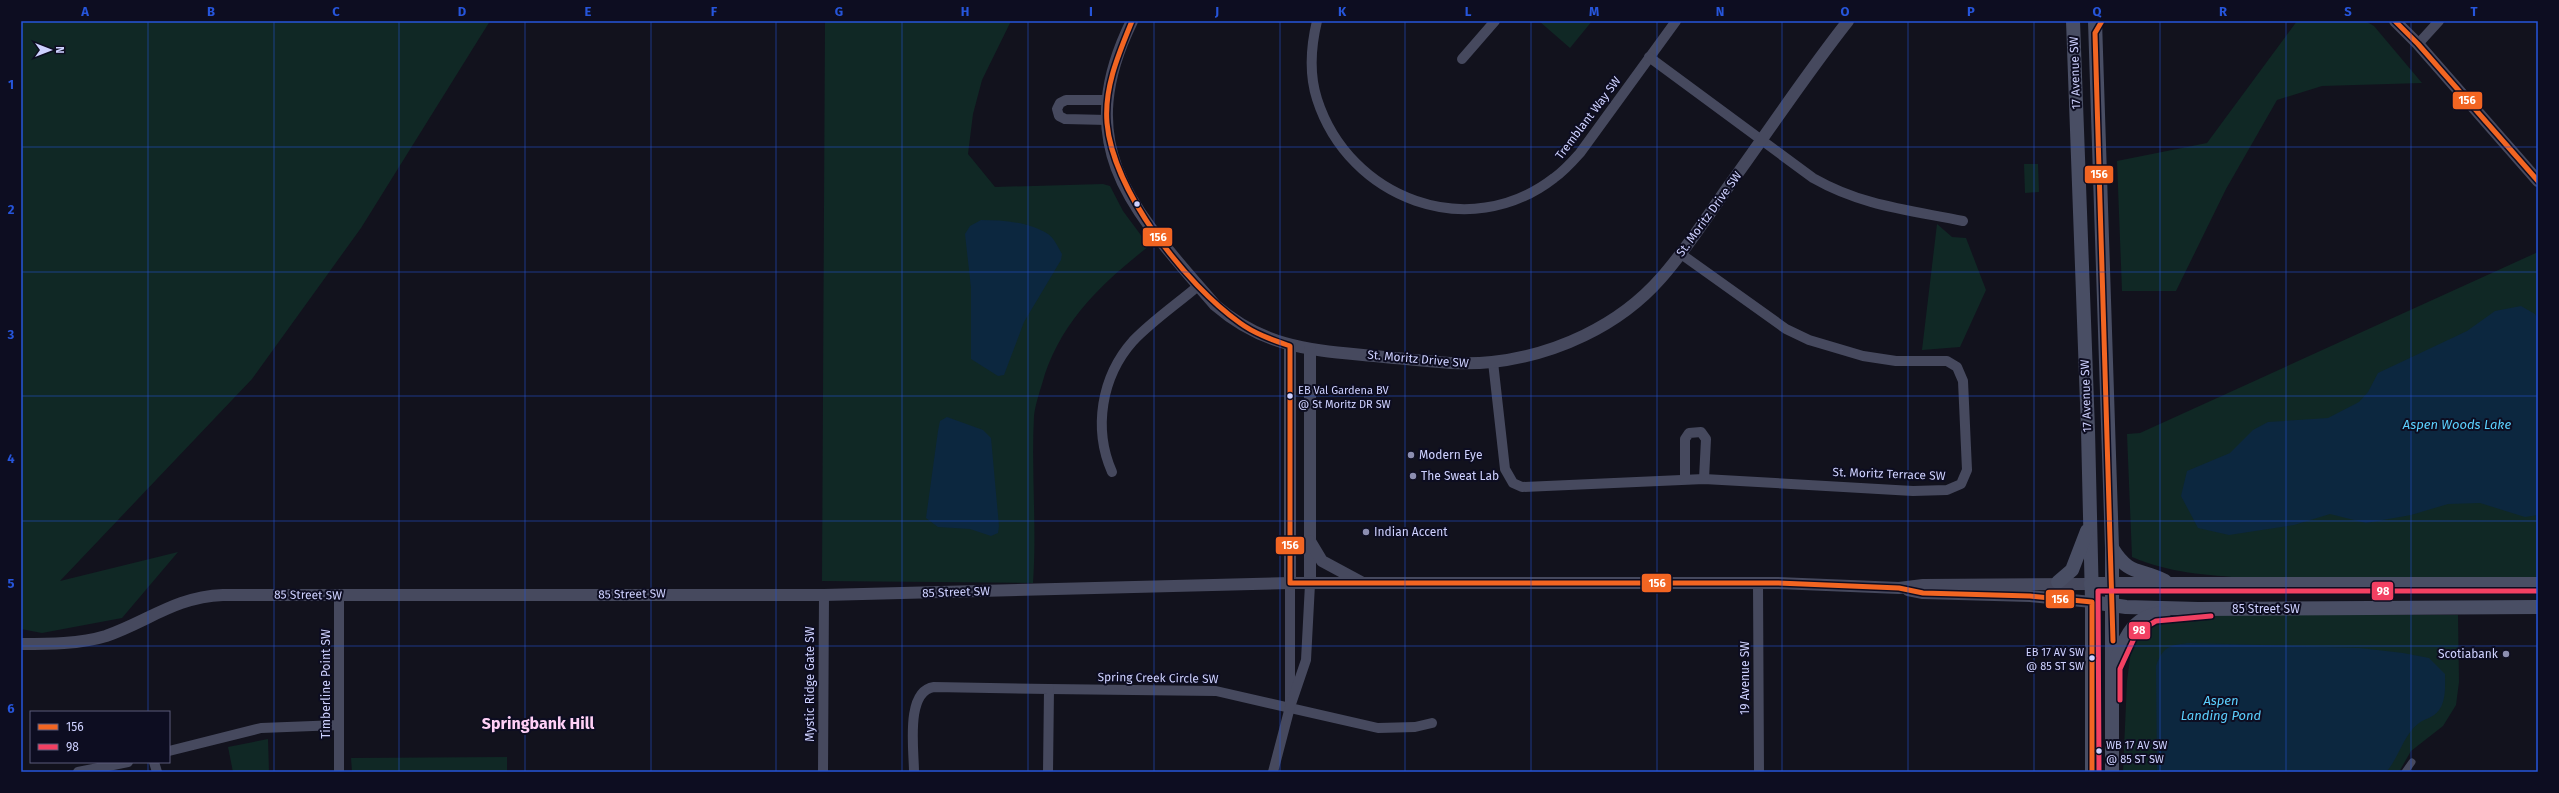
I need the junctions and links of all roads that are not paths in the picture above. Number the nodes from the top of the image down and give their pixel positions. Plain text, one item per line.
1 (1132, 21) edge
2 (1317, 21) edge
3 (1495, 21) edge
4 (1676, 21) edge
5 (1848, 21) edge
6 (2073, 21) edge
7 (2395, 21) edge
8 (2439, 21) edge
9 (2098, 25) edge
10 (2418, 44) junction
11 (1649, 57) junction
12 (1462, 59) dead end
13 (1108, 100) junction
14 (1107, 120) junction
15 (1762, 140) junction
16 (2538, 181) edge
17 (1963, 221) dead end
18 (1681, 254) junction
19 (1198, 286) junction
20 (1290, 346) junction
21 (1310, 349) junction
22 (1493, 362) junction
23 (1112, 472) dead end
24 (1685, 479) junction
25 (1704, 479) junction
26 (2090, 523) junction
27 (1310, 539) junction
28 (2112, 548) junction
29 (2058, 582) junction
30 (1290, 583) junction
31 (1310, 584) junction
32 (1364, 584) junction
33 (1758, 584) junction
34 (2091, 584) junction
35 (2170, 584) junction
36 (2538, 584) edge
37 (2112, 585) junction
38 (1899, 588) junction
39 (824, 595) junction
40 (339, 596) junction
41 (2092, 602) junction
42 (2113, 605) junction
43 (2538, 607) edge
44 (2198, 609) junction
45 (21, 644) edge
46 (2113, 667) junction
47 (1049, 689) junction
48 (1290, 707) junction
49 (1432, 723) dead end
50 (339, 725) junction
51 (170, 751) edge
52 (2412, 762) dead end
53 (123, 763) edge
54 (78, 772) edge
55 (339, 772) edge
56 (823, 772) edge
57 (914, 772) edge
58 (1048, 772) edge
59 (1274, 772) edge
60 (1759, 772) edge
61 (2092, 772) edge
62 (2112, 772) edge
63 (2405, 772) edge

1 - 13 street, St. Moritz Drive SW
2 - 11 street, Tremblant Way SW
3 - 12 street
4 - 11 street, Tremblant Way SW
5 - 15 street, St. Moritz Drive SW
6 - 26 main road, 17 Avenue SW
7 - 10 street
8 - 10 street
9 - 28 main road, 17 Avenue SW
10 - 16 street
11 - 15 street
13 - 14 street, St. Moritz Drive SW
13 - 14 street
14 - 19 street, St. Moritz Drive SW
15 - 17 street
15 - 18 street, St. Moritz Drive SW
18 - 22 street, St. Moritz Drive SW
18 - 25 street, St. Moritz Terrace SW
19 - 20 street, St. Moritz Drive SW
19 - 23 street
20 - 21 street, St. Moritz Drive SW
20 - 30 street
21 - 22 street, St. Moritz Drive SW
21 - 27 street
22 - 24 street, St. Moritz Terrace SW
24 - 25 street, St. Moritz Terrace SW
24 - 25 street
26 - 29 main road
26 - 34 main road, 17 Avenue SW
27 - 31 street
27 - 32 street
28 - 35 main road
28 - 37 main road, 17 Avenue SW
29 - 34 street, 85 Street SW
29 - 38 street, 85 Street SW
30 - 31 street, 85 Street SW
30 - 39 street, 85 Street SW
30 - 48 street
31 - 32 street, 85 Street SW
31 - 48 street
32 - 33 street, 85 Street SW
33 - 38 street, 85 Street SW
33 - 60 street, 19 Avenue SW
34 - 37 main road, 85 Street SW
34 - 41 main road, 17 Avenue SW
35 - 36 main road, 85 Street SW
35 - 37 main road, 85 Street SW
37 - 42 main road, 17 Avenue SW
38 - 41 street, 85 Street SW
39 - 40 street, 85 Street SW
39 - 56 street, Mystic Ridge Gate SW
40 - 45 street, 85 Street SW
40 - 50 street, Timberline Point SW
41 - 42 main road, 85 Street SW
41 - 61 main road, 17 Avenue SW
42 - 44 main road, 85 Street SW
42 - 46 main road, 17 Avenue SW
43 - 44 main road, 85 Street SW
44 - 46 main road
46 - 62 main road, 17 Avenue SW
47 - 48 street, Spring Creek Circle SW
47 - 57 street, Spring Creek Circle SW
47 - 58 street
48 - 49 street, Spring Creek Circle SW
48 - 59 street
50 - 51 street
50 - 55 street, Timberline Point SW
52 - 63 street
53 - 54 street

